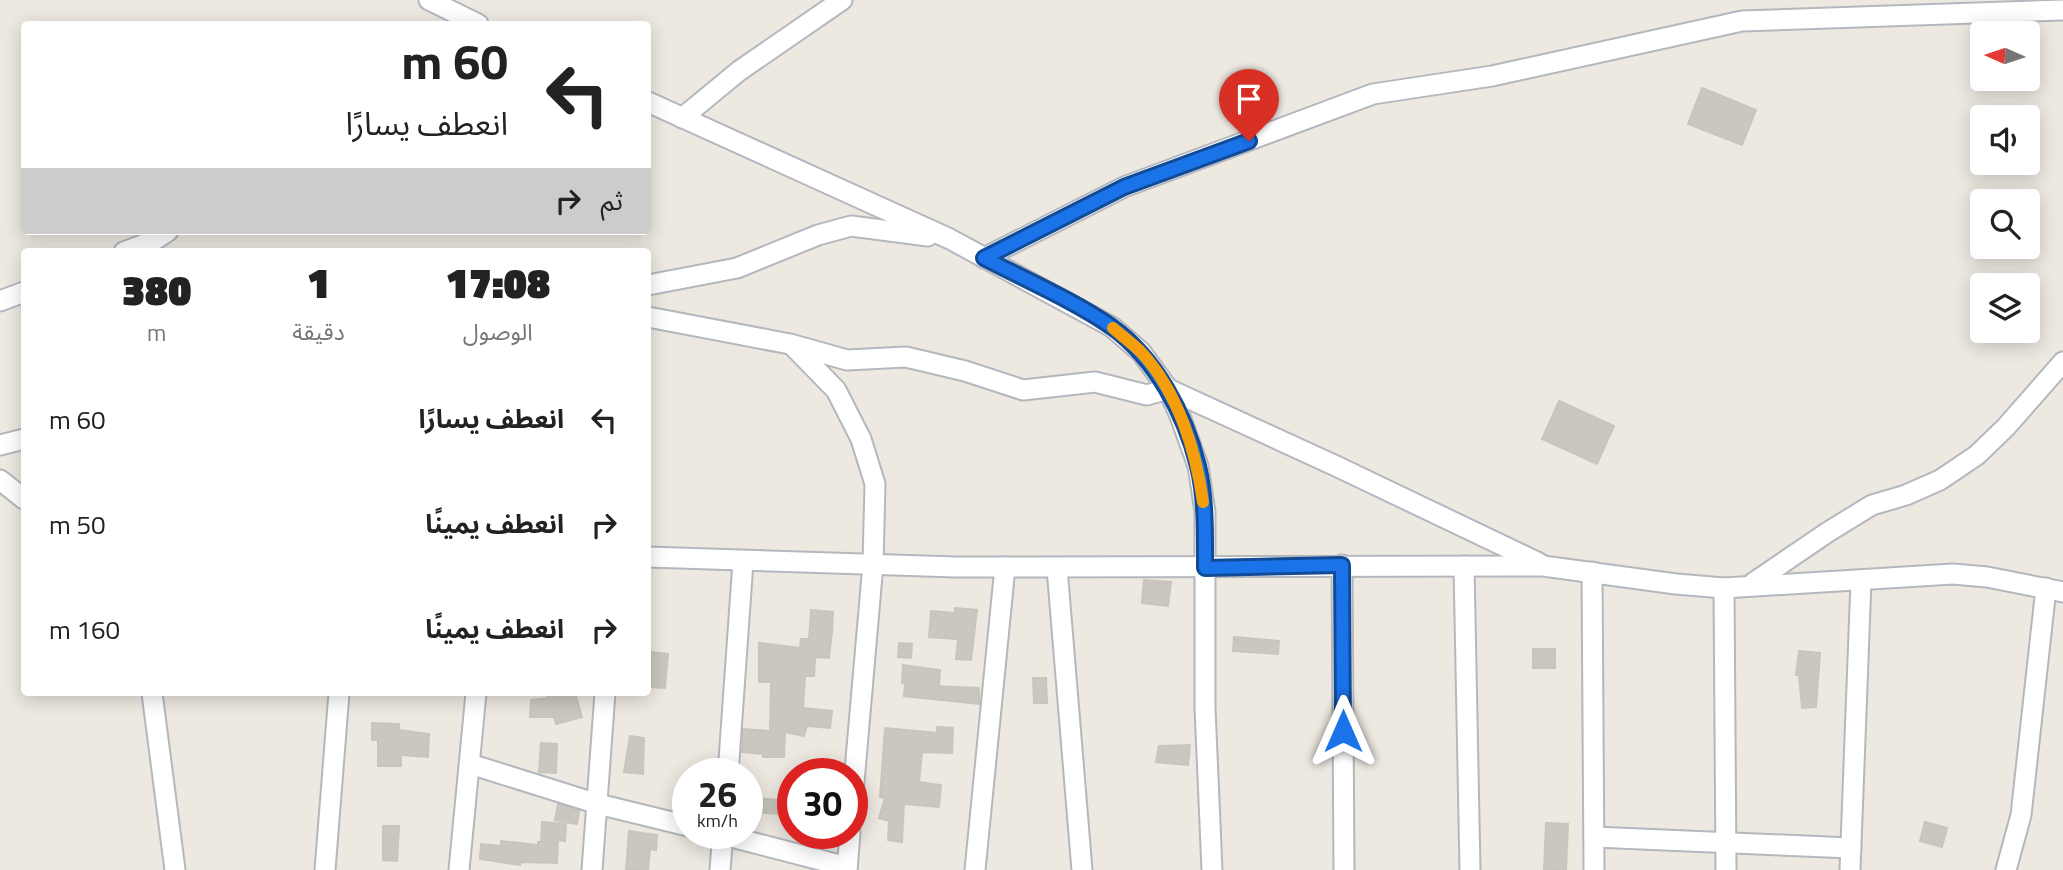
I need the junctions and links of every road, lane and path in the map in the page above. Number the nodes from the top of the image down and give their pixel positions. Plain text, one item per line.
1 (429, 0) edge
2 (842, 0) edge
3 (2063, 10) edge
4 (472, 21) edge
5 (651, 103) edge
6 (682, 118) junction
7 (162, 235) edge
8 (950, 239) junction
9 (135, 248) edge
10 (984, 258) junction
11 (651, 284) edge
12 (21, 293) edge
13 (0, 301) edge
14 (651, 318) edge
15 (790, 344) junction
16 (2063, 362) edge
17 (1168, 389) junction
18 (21, 440) edge
19 (0, 445) edge
20 (0, 480) edge
21 (21, 497) edge
22 (651, 557) edge
23 (743, 562) junction
24 (873, 565) junction
25 (1342, 565) junction
26 (1464, 566) junction
27 (1543, 566) junction
28 (1005, 568) junction
29 (1057, 568) junction
30 (1205, 568) junction
31 (1592, 572) junction
32 (1861, 581) junction
33 (1749, 586) junction
34 (1724, 588) junction
35 (2055, 590) edge
36 (152, 696) edge
37 (339, 696) edge
38 (476, 696) edge
39 (605, 696) edge
40 (729, 758) edge
41 (856, 758) edge
42 (470, 764) junction
43 (598, 804) junction
44 (672, 822) edge
45 (1594, 837) junction
46 (1726, 842) junction
47 (763, 845) edge
48 (1852, 848) junction
49 (721, 849) edge
50 (849, 849) edge
51 (847, 868) edge
52 (175, 870) edge
53 (325, 870) edge
54 (459, 870) edge
55 (592, 870) edge
56 (720, 870) edge
57 (975, 870) edge
58 (1082, 870) edge
59 (1212, 870) edge
60 (1344, 870) edge
61 (1470, 870) edge
62 (1594, 870) edge
63 (1726, 870) edge
64 (1850, 870) edge
65 (2006, 870) edge

1 - 4 street
2 - 6 street
3 - 10 street
5 - 6 street
6 - 8 street
7 - 9 street
8 - 10 street
8 - 11 street
10 - 17 street
12 - 13 street
14 - 15 street
15 - 17 street
15 - 24 street
16 - 33 street
17 - 27 street
17 - 30 street
18 - 19 street
20 - 21 street
22 - 23 street
23 - 24 street
23 - 40 street
24 - 28 street
24 - 41 street
25 - 26 street
25 - 30 street
25 - 60 street
26 - 27 street
26 - 61 street
27 - 31 street
28 - 29 street
28 - 57 street
29 - 30 street
29 - 58 street
30 - 59 street
31 - 34 street
31 - 45 street
32 - 33 street
32 - 35 street
32 - 48 street
33 - 34 street
34 - 46 street
35 - 65 street
36 - 52 street
37 - 53 street
38 - 42 street
39 - 43 street
42 - 43 street
42 - 54 street
43 - 44 street
43 - 55 street
45 - 46 street
45 - 62 street
46 - 48 street
46 - 63 street
47 - 51 street
48 - 64 street
49 - 56 street
50 - 51 street

